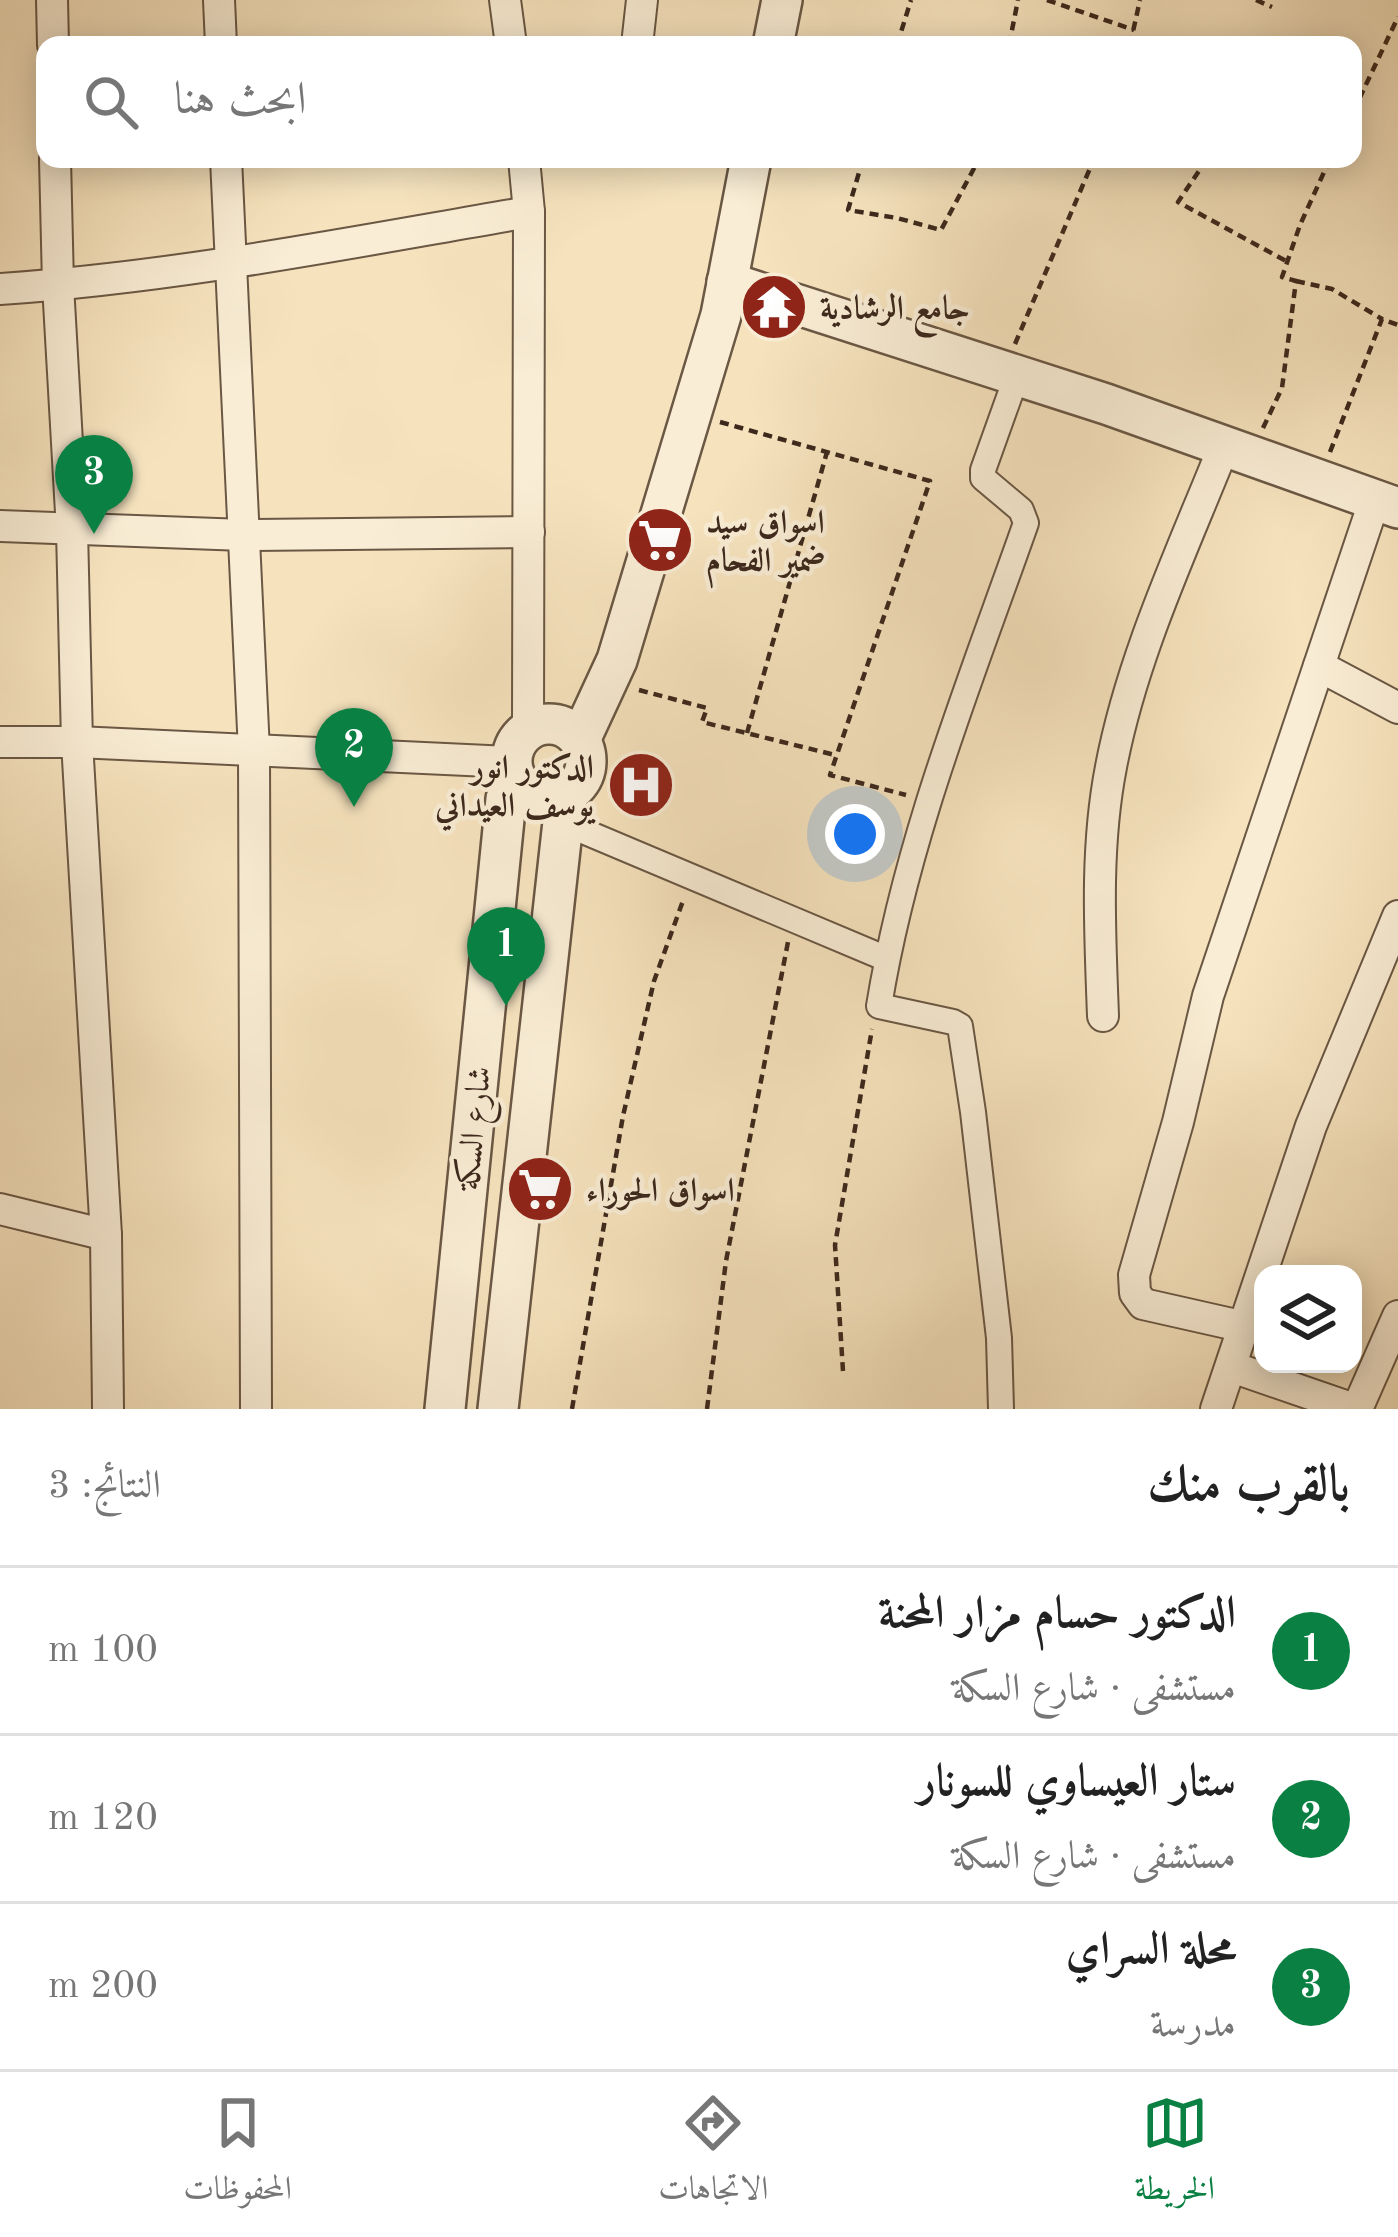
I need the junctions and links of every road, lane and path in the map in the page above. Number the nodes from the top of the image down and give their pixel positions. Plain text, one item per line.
1 (52, 0) edge
2 (219, 0) edge
3 (506, 0) edge
4 (642, 0) edge
5 (782, 0) edge
6 (910, 0) edge
7 (1018, 0) edge
8 (1047, 0) edge
9 (1140, 0) edge
10 (1256, 0) edge
11 (1273, 7) dead end
12 (1398, 16) edge
13 (1134, 30) junction
14 (52, 36) edge
15 (221, 36) edge
16 (510, 36) edge
17 (638, 36) edge
18 (775, 36) edge
19 (900, 36) edge
20 (1011, 36) edge
21 (1132, 36) edge
22 (1362, 93) edge
23 (56, 168) edge
24 (226, 168) edge
25 (525, 168) edge
26 (749, 168) edge
27 (860, 168) edge
28 (974, 168) edge
29 (1090, 168) edge
30 (1202, 168) edge
31 (1326, 168) edge
32 (529, 212) junction
33 (1287, 262) junction
34 (231, 263) junction
35 (1296, 281) junction
36 (727, 282) junction
37 (58, 285) junction
38 (0, 289) edge
39 (1382, 319) junction
40 (1398, 325) edge
41 (1010, 373) junction
42 (691, 414) junction
43 (1237, 450) junction
44 (827, 452) junction
45 (1319, 479) junction
46 (1386, 504) edge
47 (0, 526) edge
48 (72, 530) junction
49 (529, 532) junction
50 (244, 535) junction
51 (1319, 666) junction
52 (608, 681) junction
53 (1398, 708) edge
54 (747, 733) junction
55 (580, 740) junction
56 (0, 742) edge
57 (77, 742) junction
58 (254, 752) junction
59 (835, 755) junction
60 (518, 756) junction
61 (928, 801) junction
62 (565, 809) junction
63 (692, 876) junction
64 (1398, 916) edge
65 (793, 917) junction
66 (887, 959) junction
67 (879, 1006) junction
68 (1103, 1016) dead end
69 (0, 1209) edge
70 (106, 1235) junction
71 (1398, 1316) edge
72 (1245, 1327) junction
73 (1232, 1367) junction
74 (843, 1371) dead end
75 (108, 1409) edge
76 (256, 1409) edge
77 (445, 1409) edge
78 (499, 1409) edge
79 (572, 1409) edge
80 (707, 1409) edge
81 (1001, 1409) edge
82 (1216, 1409) edge
83 (1355, 1409) edge

1 - 14 street
2 - 15 street
3 - 16 street
4 - 17 street
5 - 18 street
6 - 19 path
7 - 20 path
8 - 13 path
9 - 13 path
10 - 11 path
12 - 22 path
13 - 21 path
23 - 37 street
24 - 34 street
25 - 32 street
26 - 36 street
27 - 28 path
29 - 41 path
30 - 33 path
31 - 33 path
32 - 34 street
32 - 49 street
33 - 35 path
34 - 37 street
34 - 50 street
35 - 39 path
35 - 43 path
36 - 41 street
36 - 42 street
37 - 38 street
37 - 48 street
39 - 40 path
39 - 45 path
41 - 43 street
41 - 61 street
42 - 44 path
42 - 52 street
43 - 45 street
43 - 68 street
44 - 54 path
44 - 59 path
45 - 46 street
46 - 51 street
47 - 48 street
48 - 50 street
48 - 57 street
49 - 50 street
49 - 60 street
50 - 58 street
51 - 53 street
51 - 72 street
52 - 54 path
52 - 55 street
54 - 59 path
55 - 60 street
55 - 62 street
56 - 57 street
57 - 58 street
57 - 70 street
58 - 60 street
58 - 76 street
59 - 61 path
60 - 62 street
60 - 77 street, شارع السكة
61 - 66 street
62 - 63 street
62 - 78 street, شارع السكة
63 - 65 street
63 - 79 path
64 - 72 street
65 - 66 street
65 - 80 path
66 - 67 street
67 - 74 path
67 - 81 street
69 - 70 street
70 - 75 street
71 - 83 street
72 - 73 street
73 - 82 street
73 - 83 street

